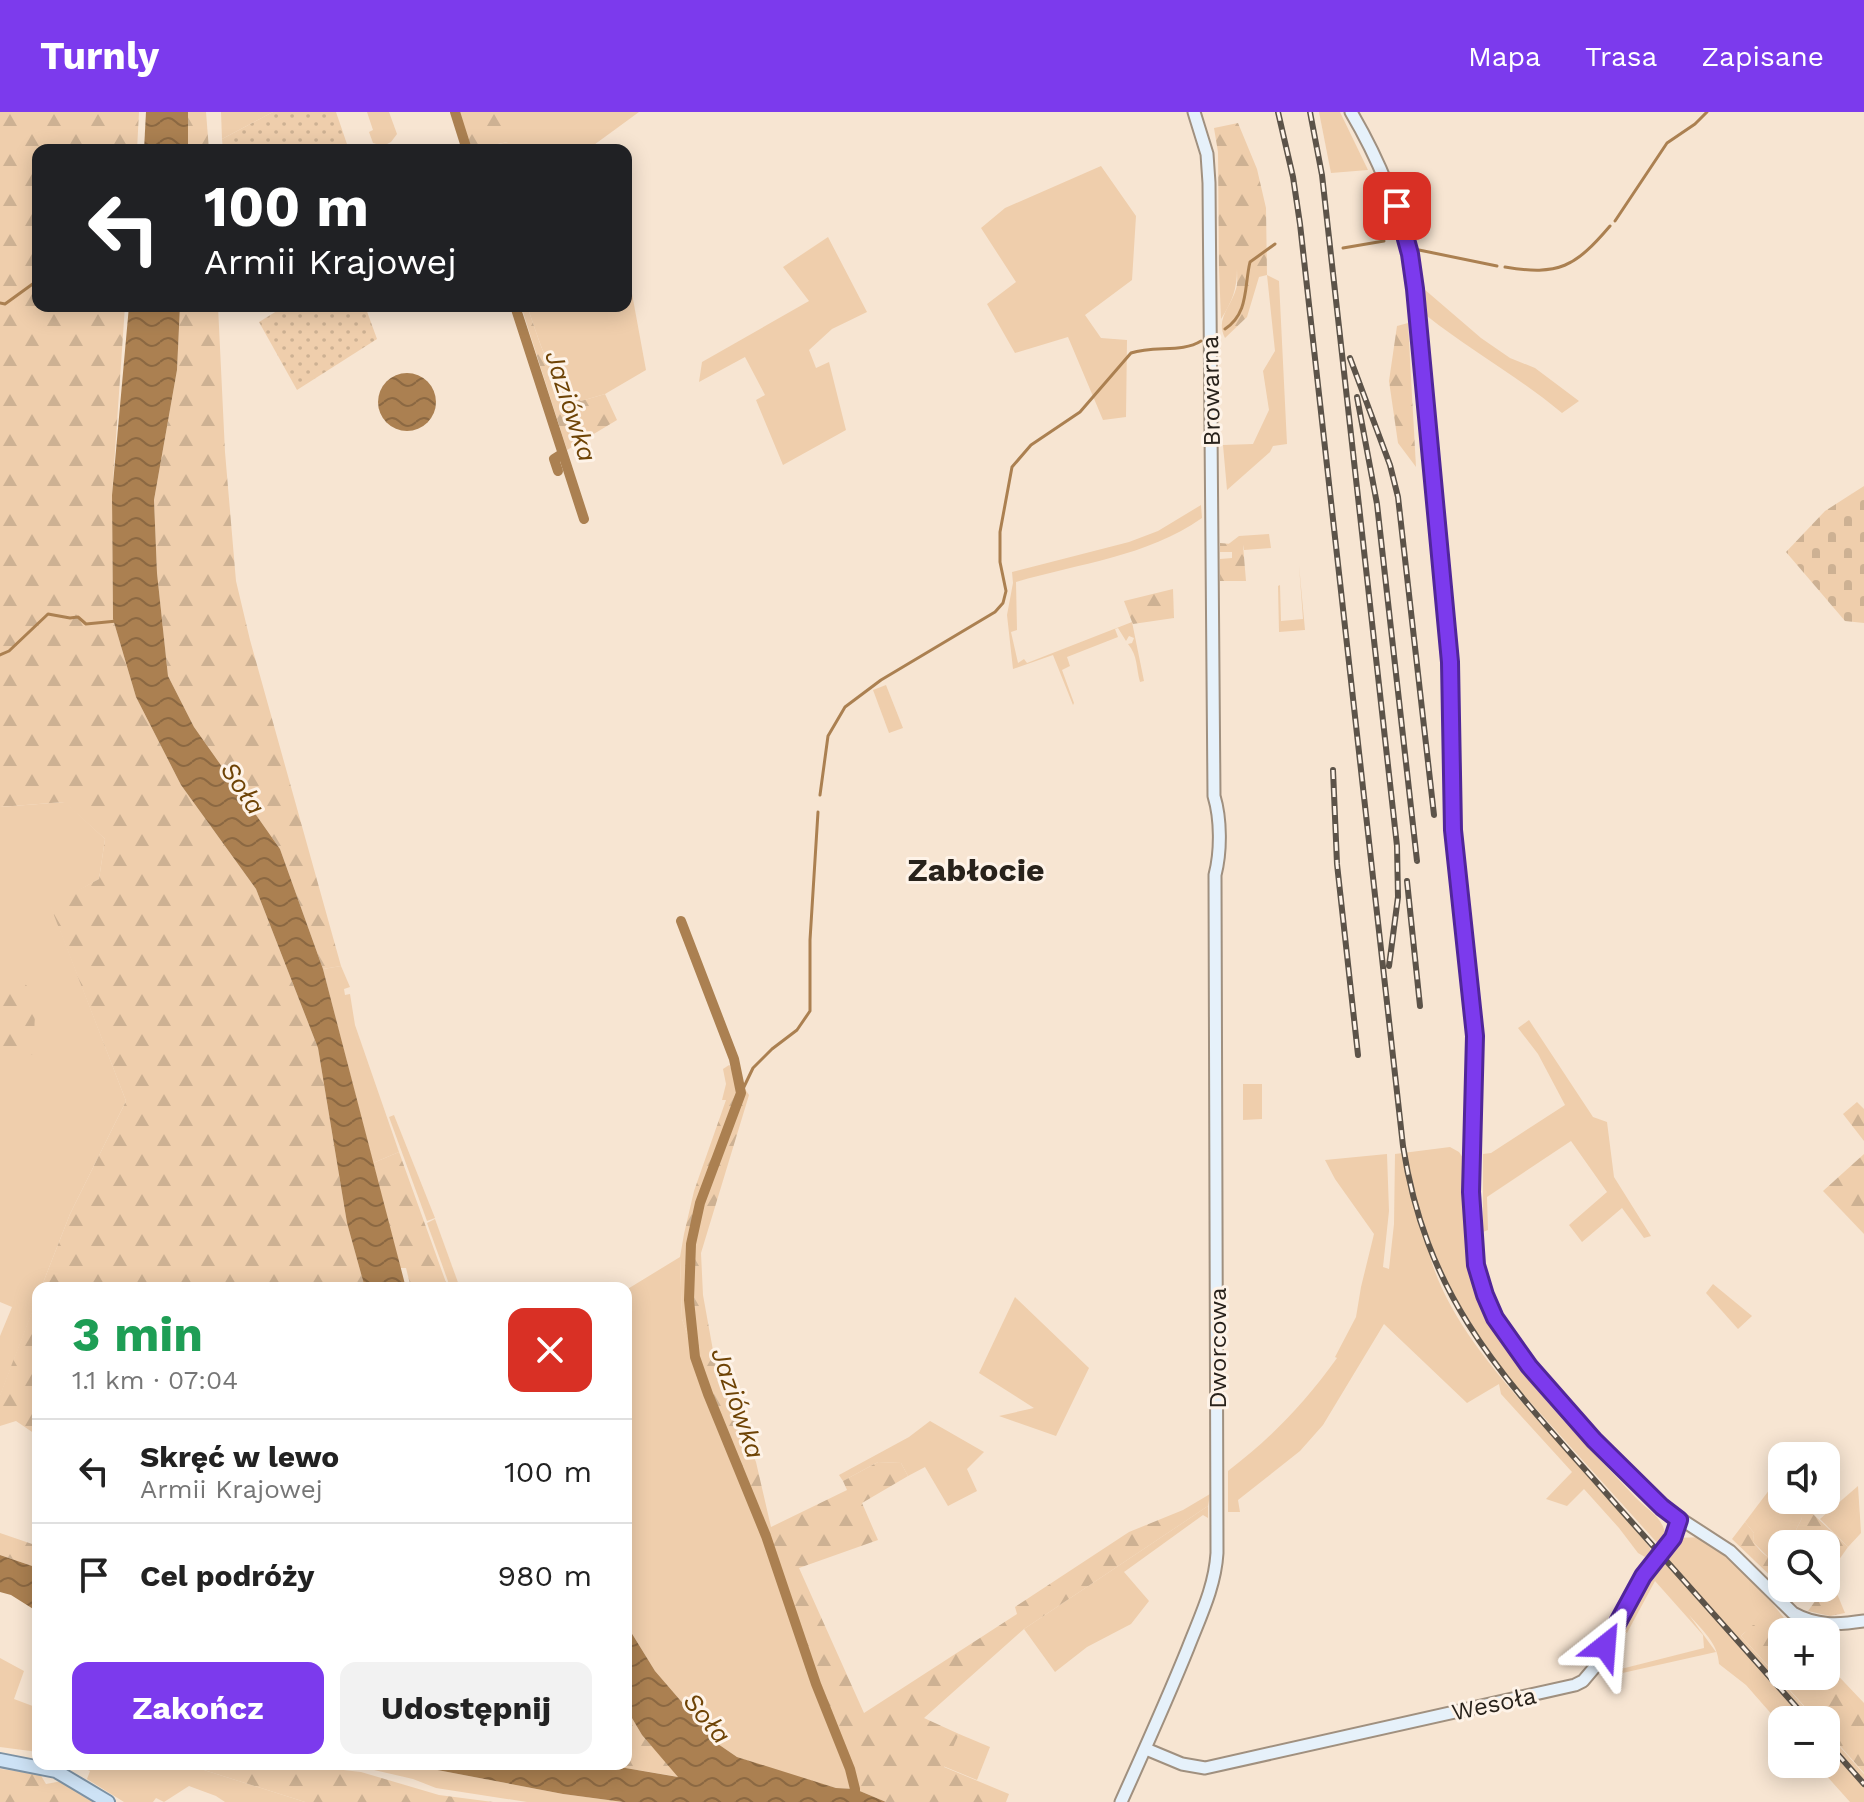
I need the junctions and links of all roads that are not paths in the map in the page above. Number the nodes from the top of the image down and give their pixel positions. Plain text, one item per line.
1 (1194, 112) edge
2 (1351, 112) edge
3 (1213, 672) joint
4 (1679, 1520) junction
5 (1864, 1621) edge
6 (1146, 1749) junction
7 (0, 1760) edge
8 (32, 1766) edge
9 (51, 1770) edge
10 (108, 1802) edge
11 (1121, 1802) edge

1 - 3 street, Browarna
2 - 4 street
3 - 6 street, Dworcowa
4 - 5 street
4 - 6 street, Wesoła
6 - 11 street, Dworcowa
7 - 8 main road
9 - 10 main road

